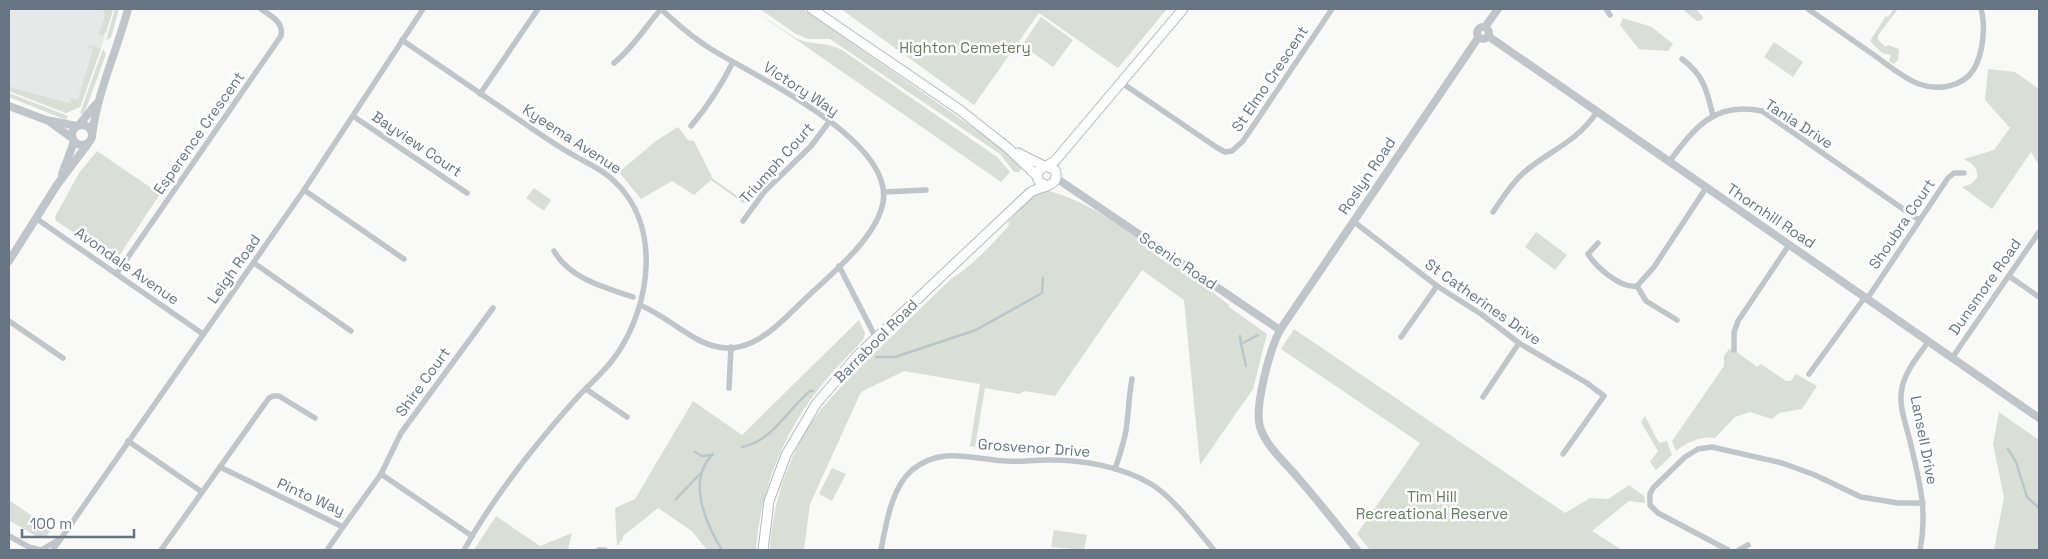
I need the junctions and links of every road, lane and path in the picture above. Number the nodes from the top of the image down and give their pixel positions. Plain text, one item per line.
1 (128, 9) edge
2 (261, 9) edge
3 (423, 9) edge
4 (538, 9) edge
5 (661, 9) edge
6 (812, 9) edge
7 (1183, 9) edge
8 (1332, 9) edge
9 (1498, 9) edge
10 (1606, 9) edge
11 (1808, 9) edge
12 (1981, 9) edge
13 (1610, 16) dead end
14 (1486, 28) junction
15 (1488, 36) junction
16 (1478, 38) junction
17 (402, 40) junction
18 (1682, 58) dead end
19 (733, 62) junction
20 (614, 63) dead end
21 (1122, 83) junction
22 (480, 94) junction
23 (98, 100) junction
24 (9, 106) edge
25 (1597, 112) junction
26 (353, 116) junction
27 (1713, 116) junction
28 (46, 120) junction
29 (829, 122) junction
30 (78, 126) junction
31 (690, 126) dead end
32 (1081, 132) junction
33 (92, 136) junction
34 (73, 140) junction
35 (86, 145) junction
36 (1008, 148) junction
37 (1669, 162) junction
38 (1045, 166) junction
39 (1964, 173) dead end
40 (1056, 176) junction
41 (1037, 177) junction
42 (57, 185) junction
43 (1048, 186) junction
44 (1706, 188) junction
45 (304, 190) junction
46 (926, 190) dead end
47 (1076, 191) junction
48 (884, 192) junction
49 (1031, 192) junction
50 (467, 194) dead end
51 (1493, 212) dead end
52 (37, 219) junction
53 (1919, 220) junction
54 (743, 221) dead end
55 (1353, 222) junction
56 (2039, 232) edge
57 (1598, 243) dead end
58 (1789, 245) junction
59 (554, 250) dead end
60 (404, 259) dead end
61 (9, 261) edge
62 (254, 263) junction
63 (839, 266) junction
64 (117, 273) junction
65 (2009, 276) junction
66 (1437, 286) junction
67 (1637, 286) junction
68 (633, 297) dead end
69 (2039, 297) edge
70 (1866, 298) junction
71 (640, 305) junction
72 (493, 308) dead end
73 (1678, 320) dead end
74 (9, 321) edge
75 (351, 330) dead end
76 (1280, 330) junction
77 (203, 334) junction
78 (1401, 337) dead end
79 (876, 338) junction
80 (1928, 342) junction
81 (1519, 343) junction
82 (731, 347) junction
83 (1734, 350) dead end
84 (63, 358) dead end
85 (1952, 358) junction
86 (1809, 374) dead end
87 (1132, 378) dead end
88 (730, 388) dead end
89 (586, 389) junction
90 (1483, 397) dead end
91 (627, 416) dead end
92 (315, 418) dead end
93 (2039, 418) edge
94 (128, 441) junction
95 (1563, 454) dead end
96 (220, 467) junction
97 (1115, 469) junction
98 (381, 474) junction
99 (202, 492) junction
100 (1923, 502) junction
101 (342, 528) junction
102 (9, 536) edge
103 (472, 536) junction
104 (59, 539) junction
105 (1748, 545) dead end
106 (30, 549) edge
107 (43, 550) edge
108 (53, 550) edge
109 (161, 550) edge
110 (327, 550) edge
111 (464, 550) edge
112 (599, 550) edge
113 (604, 550) edge
114 (763, 550) edge
115 (881, 550) edge
116 (1214, 550) edge
117 (1357, 550) edge
118 (1728, 550) edge
119 (1739, 550) edge
120 (1920, 550) edge

1 - 23 street
2 - 64 street, Esperence Crescent
3 - 17 street, Leigh Road
4 - 22 street
5 - 19 street, Victory Way
5 - 20 street
6 - 36 main road
7 - 21 main road
8 - 21 street, St Elmo Crescent
9 - 14 street
10 - 13 street
11 - 12 street
14 - 15 street
14 - 16 street
15 - 16 street
15 - 25 street, Thornhill Road
16 - 55 street, Roslyn Road
17 - 22 street, Kyeema Avenue
17 - 26 street, Leigh Road
18 - 27 street
19 - 29 street, Victory Way
19 - 31 street
21 - 32 main road
22 - 71 street, Kyeema Avenue
23 - 30 street
23 - 33 street
24 - 28 street
25 - 37 street, Thornhill Road
25 - 51 street
26 - 45 street, Leigh Road
26 - 50 street, Bayview Court
27 - 37 street, Tania Drive
27 - 53 street, Tania Drive
28 - 30 street
28 - 34 street
29 - 48 street, Victory Way
29 - 54 street, Triumph Court
30 - 33 street
30 - 34 street
32 - 38 main road
32 - 40 main road
33 - 35 street
34 - 35 street
34 - 42 street
35 - 42 street
36 - 38 main road
36 - 41 main road
37 - 44 street, Thornhill Road
38 - 40 main road
38 - 41 main road
39 - 53 street, Shoubra Court
40 - 43 main road
40 - 47 street, Scenic Road
41 - 43 main road
41 - 49 main road, Barrabool Road
42 - 52 street
43 - 47 street, Scenic Road
43 - 49 main road, Barrabool Road
44 - 58 street, Thornhill Road
44 - 67 street
45 - 60 street
45 - 62 street, Leigh Road
46 - 48 street
47 - 76 street, Scenic Road
48 - 63 street
49 - 79 main road, Barrabool Road
52 - 61 street
52 - 64 street, Avondale Avenue
53 - 70 street, Shoubra Court
55 - 66 street, St Catherines Drive
55 - 76 street, Roslyn Road
56 - 65 street, Dunsmore Road
57 - 67 street
58 - 70 street, Thornhill Road
58 - 83 street
59 - 68 street
62 - 75 street
62 - 77 street, Leigh Road
63 - 79 street
63 - 82 street
64 - 77 street, Avondale Avenue
65 - 69 street
65 - 85 street, Dunsmore Road
66 - 78 street
66 - 81 street, St Catherines Drive
67 - 73 street
70 - 80 street, Thornhill Road
70 - 86 street, Shoubra Court
71 - 82 street
71 - 89 street, Kyeema Avenue
72 - 98 street, Shire Court
74 - 84 street
76 - 117 street, Roslyn Road
77 - 94 street, Leigh Road
79 - 114 main road, Barrabool Road
80 - 85 street, Thornhill Road
80 - 100 street, Lansell Drive
81 - 90 street
81 - 95 street, St Catherines Drive
82 - 88 street
85 - 93 street, Thornhill Road
87 - 97 street
89 - 91 street
89 - 103 street, Kyeema Avenue
92 - 96 street
94 - 99 street
94 - 104 street, Leigh Road
96 - 99 street
96 - 101 street, Pinto Way
97 - 115 street, Grosvenor Drive
97 - 116 street, Grosvenor Drive
98 - 101 street, Pinto Way
98 - 103 street
99 - 109 street
100 - 118 street
100 - 120 street, Lansell Drive
101 - 110 street
102 - 106 street
103 - 111 street, Kyeema Avenue
104 - 107 street, Leigh Road
104 - 108 street, Leigh Road
105 - 119 street
106 - 107 street
112 - 113 street

